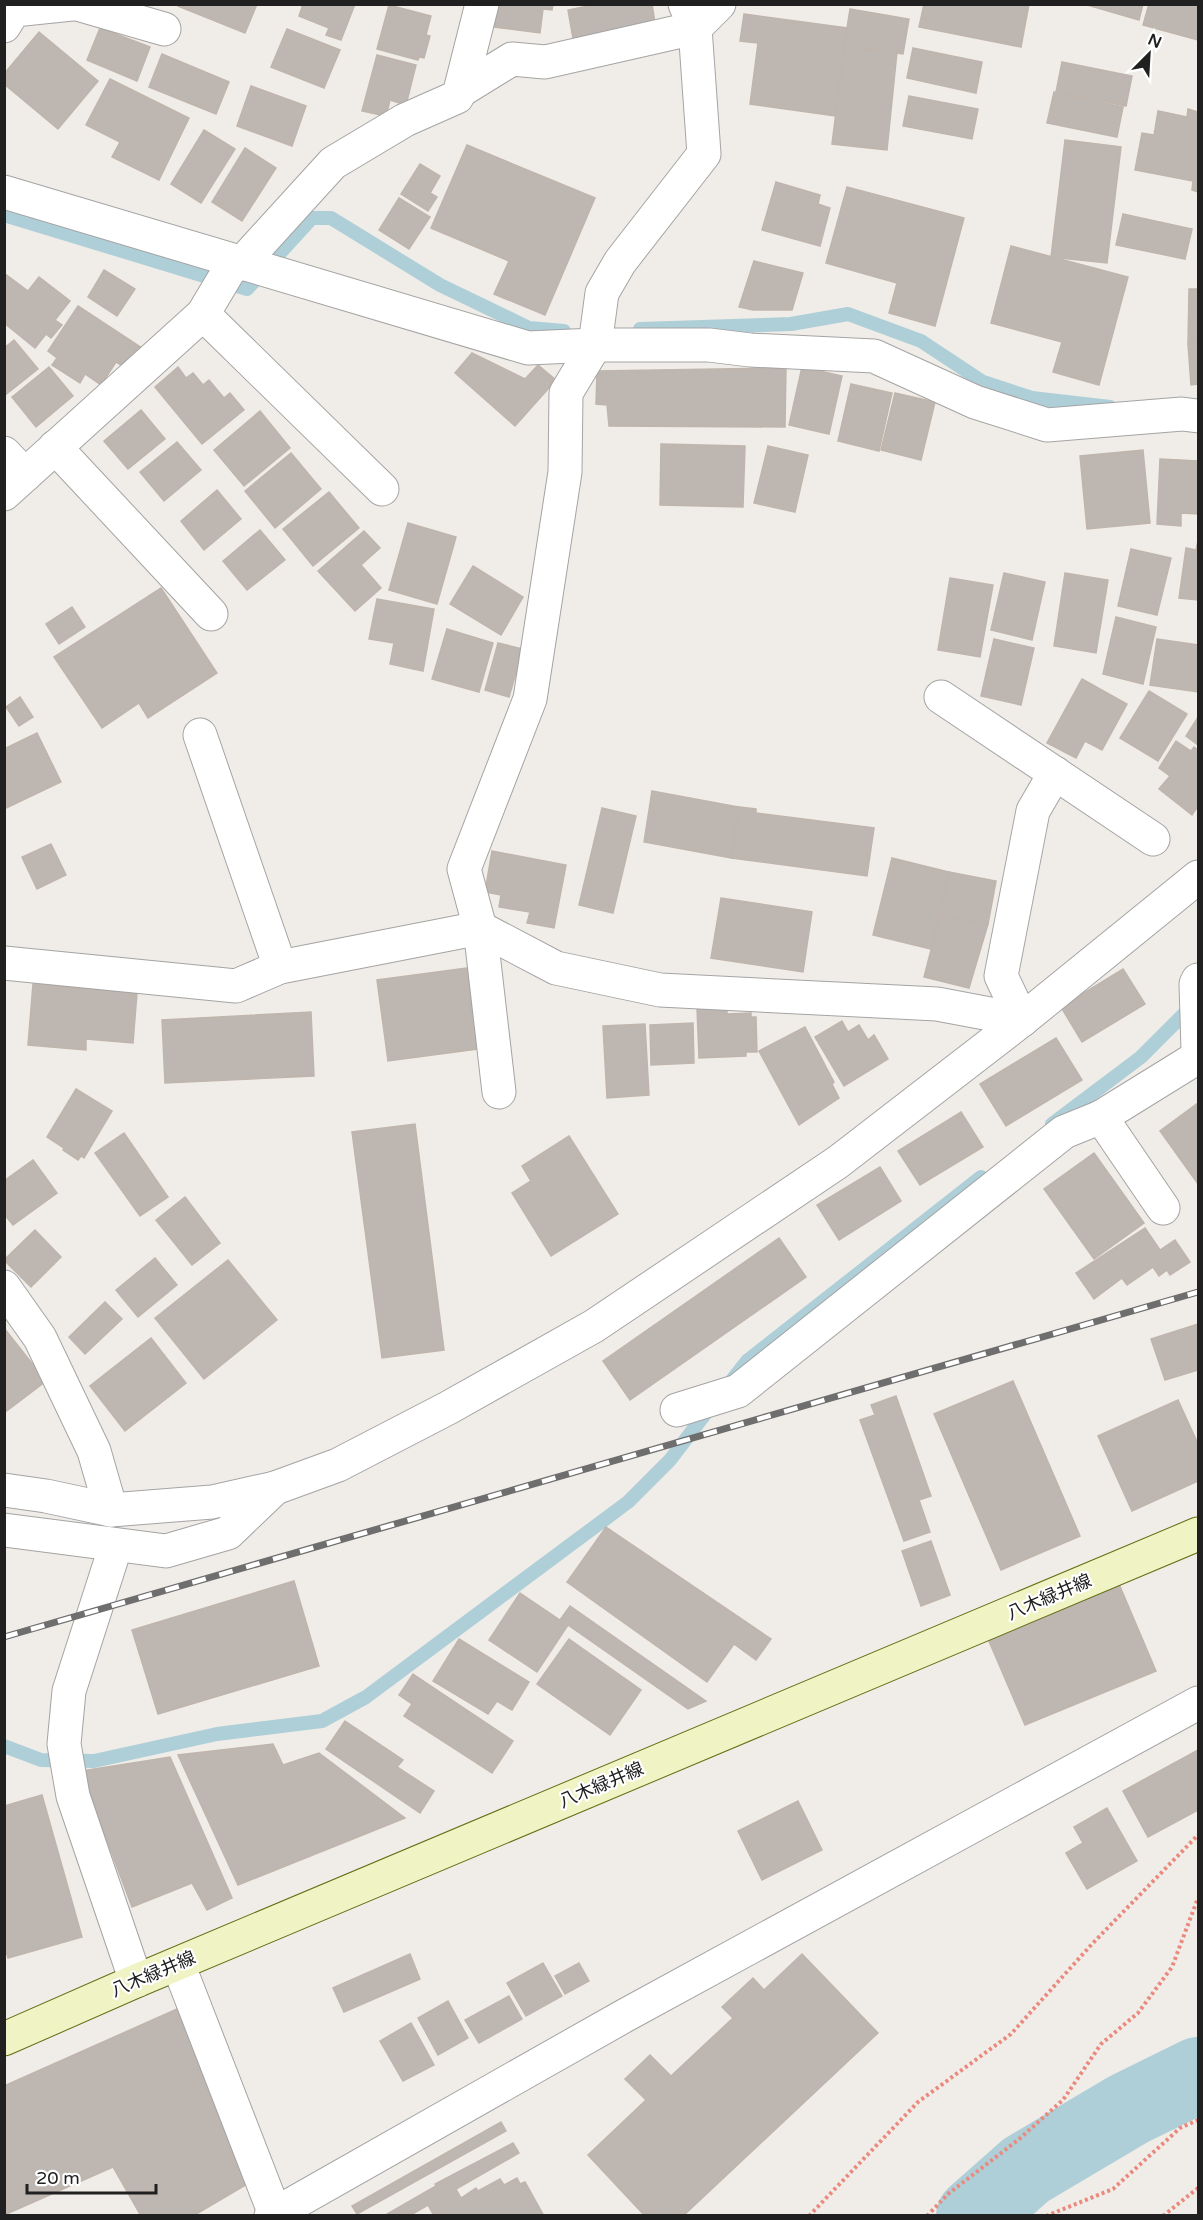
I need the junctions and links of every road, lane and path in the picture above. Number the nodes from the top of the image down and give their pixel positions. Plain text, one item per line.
1 (483, 4) edge
2 (719, 4) edge
3 (68, 5) edge
4 (690, 16) edge
5 (4, 26) edge
6 (164, 28) dead end
7 (460, 91) junction
8 (4, 192) edge
9 (238, 263) junction
10 (203, 314) junction
11 (595, 345) junction
12 (1198, 416) edge
13 (55, 447) junction
14 (11, 474) edge
15 (382, 489) dead end
16 (211, 614) dead end
17 (941, 697) dead end
18 (200, 735) dead end
19 (1055, 773) junction
20 (1154, 839) dead end
21 (1198, 877) edge
22 (480, 928) junction
23 (5, 954) edge
24 (280, 967) junction
25 (1198, 980) edge
26 (1022, 1020) junction
27 (1198, 1050) edge
28 (1198, 1057) edge
29 (499, 1092) dead end
30 (1101, 1118) junction
31 (1163, 1208) dead end
32 (4, 1287) edge
33 (677, 1410) dead end
34 (275, 1488) junction
35 (4, 1490) edge
36 (111, 1510) junction
37 (4, 1530) edge
38 (1198, 1534) edge
39 (116, 1545) junction
40 (1198, 1703) edge
41 (1198, 1835) edge
42 (1198, 1898) edge
43 (178, 1964) junction
44 (136, 1981) junction
45 (4, 2039) edge
46 (1198, 2120) edge
47 (1198, 2188) edge
48 (313, 2206) edge
49 (273, 2215) edge
50 (809, 2216) edge
51 (927, 2216) edge
52 (1046, 2216) edge
53 (1163, 2216) edge

1 - 7 street
2 - 4 street
3 - 5 street
3 - 6 street
4 - 7 street
4 - 11 street
7 - 9 street
8 - 9 street
9 - 10 street
9 - 11 street
10 - 13 street
10 - 15 street
11 - 12 street
11 - 22 street
13 - 14 street
13 - 16 street
17 - 19 street
18 - 24 street
19 - 20 street
19 - 26 street
21 - 26 street
22 - 24 street
22 - 26 street
22 - 29 street
23 - 24 street
25 - 27 street
26 - 34 street
28 - 30 street
30 - 31 street
30 - 33 street
32 - 36 street
34 - 36 street
34 - 39 street
35 - 36 street
37 - 39 street
38 - 43 main road, 八木緑井線
39 - 44 street
40 - 48 street
41 - 50 path
42 - 51 path
43 - 44 main road, 八木緑井線
43 - 49 street
44 - 45 main road, 八木緑井線
46 - 52 path
47 - 53 path
48 - 49 street

